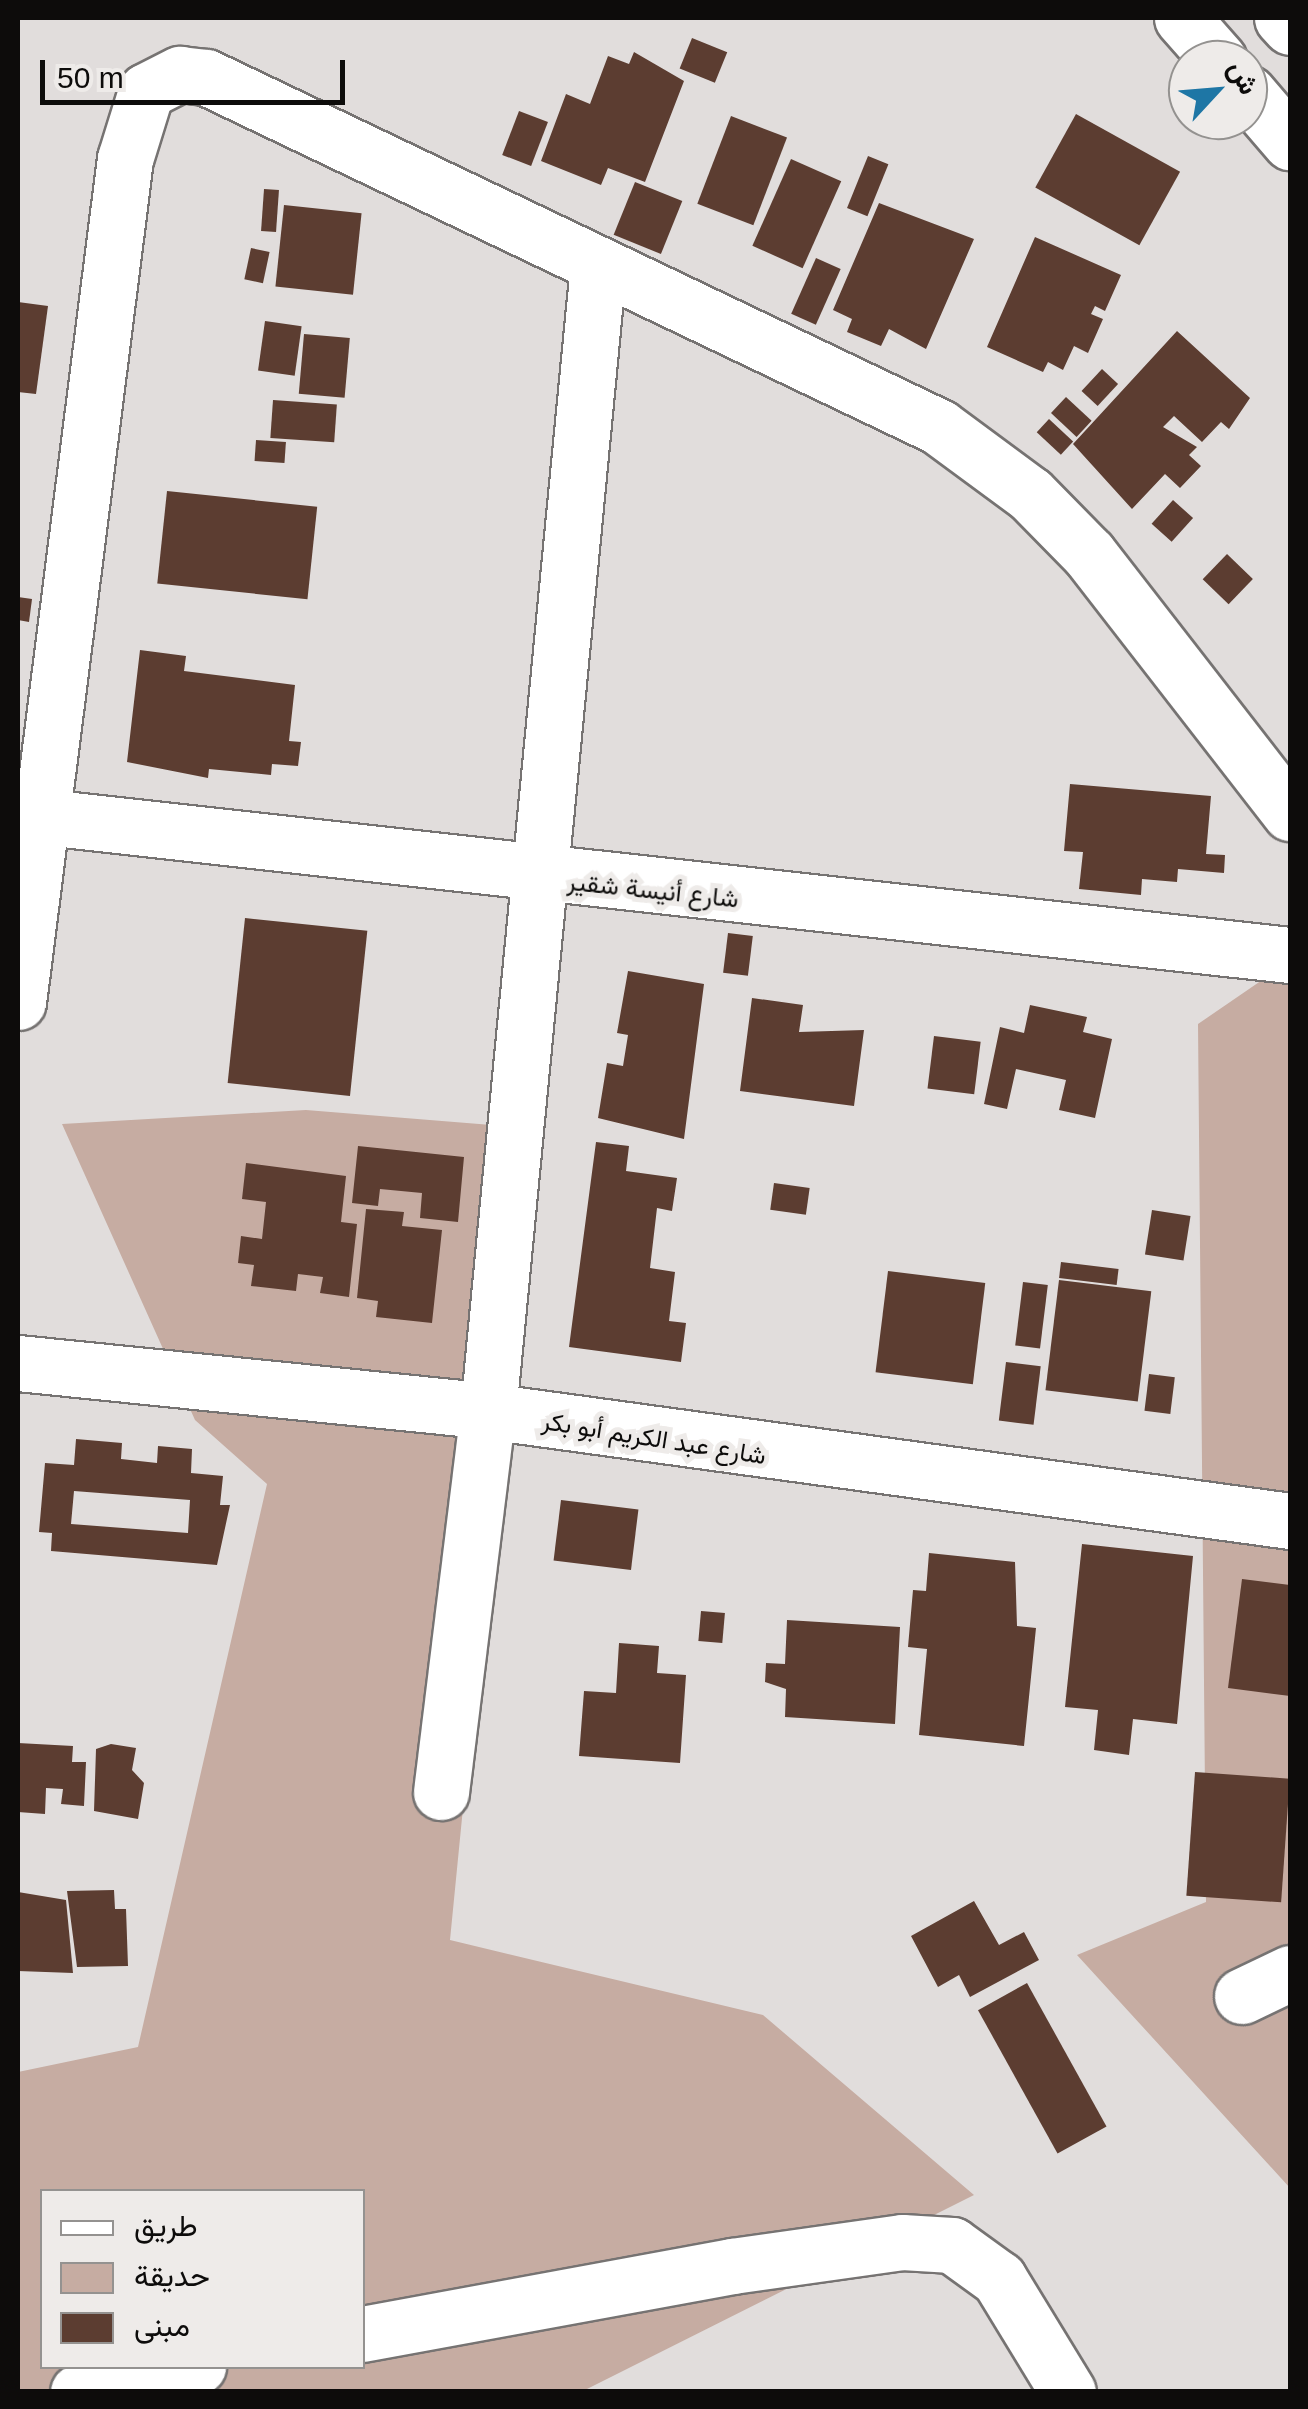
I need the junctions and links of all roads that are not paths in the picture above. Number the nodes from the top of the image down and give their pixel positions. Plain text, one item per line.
1 (1182, 18) edge
2 (1282, 18) edge
3 (1290, 27) edge
4 (1201, 40) edge
5 (1268, 116) edge
6 (1290, 142) edge
7 (598, 266) junction
8 (1290, 813) edge
9 (28, 815) edge
10 (540, 878) junction
11 (1290, 956) edge
12 (18, 1002) edge
13 (18, 1363) edge
14 (488, 1411) junction
15 (1290, 1521) edge
16 (441, 1792) dead end
17 (1290, 1973) edge
18 (1242, 1996) dead end
19 (365, 2333) edge
20 (184, 2369) edge
21 (78, 2392) edge
22 (1068, 2392) edge

1 - 4 street
2 - 3 street
5 - 6 street
7 - 8 street
7 - 9 street
7 - 10 street
9 - 10 street, شارع أنيسة شقير
9 - 12 street
10 - 11 street, شارع أنيسة شقير
10 - 14 street
13 - 14 street, شارع عبد الكريم أبو بكر
14 - 15 street, شارع عبد الكريم أبو بكر
14 - 16 street
17 - 18 street
19 - 22 street
20 - 21 street

